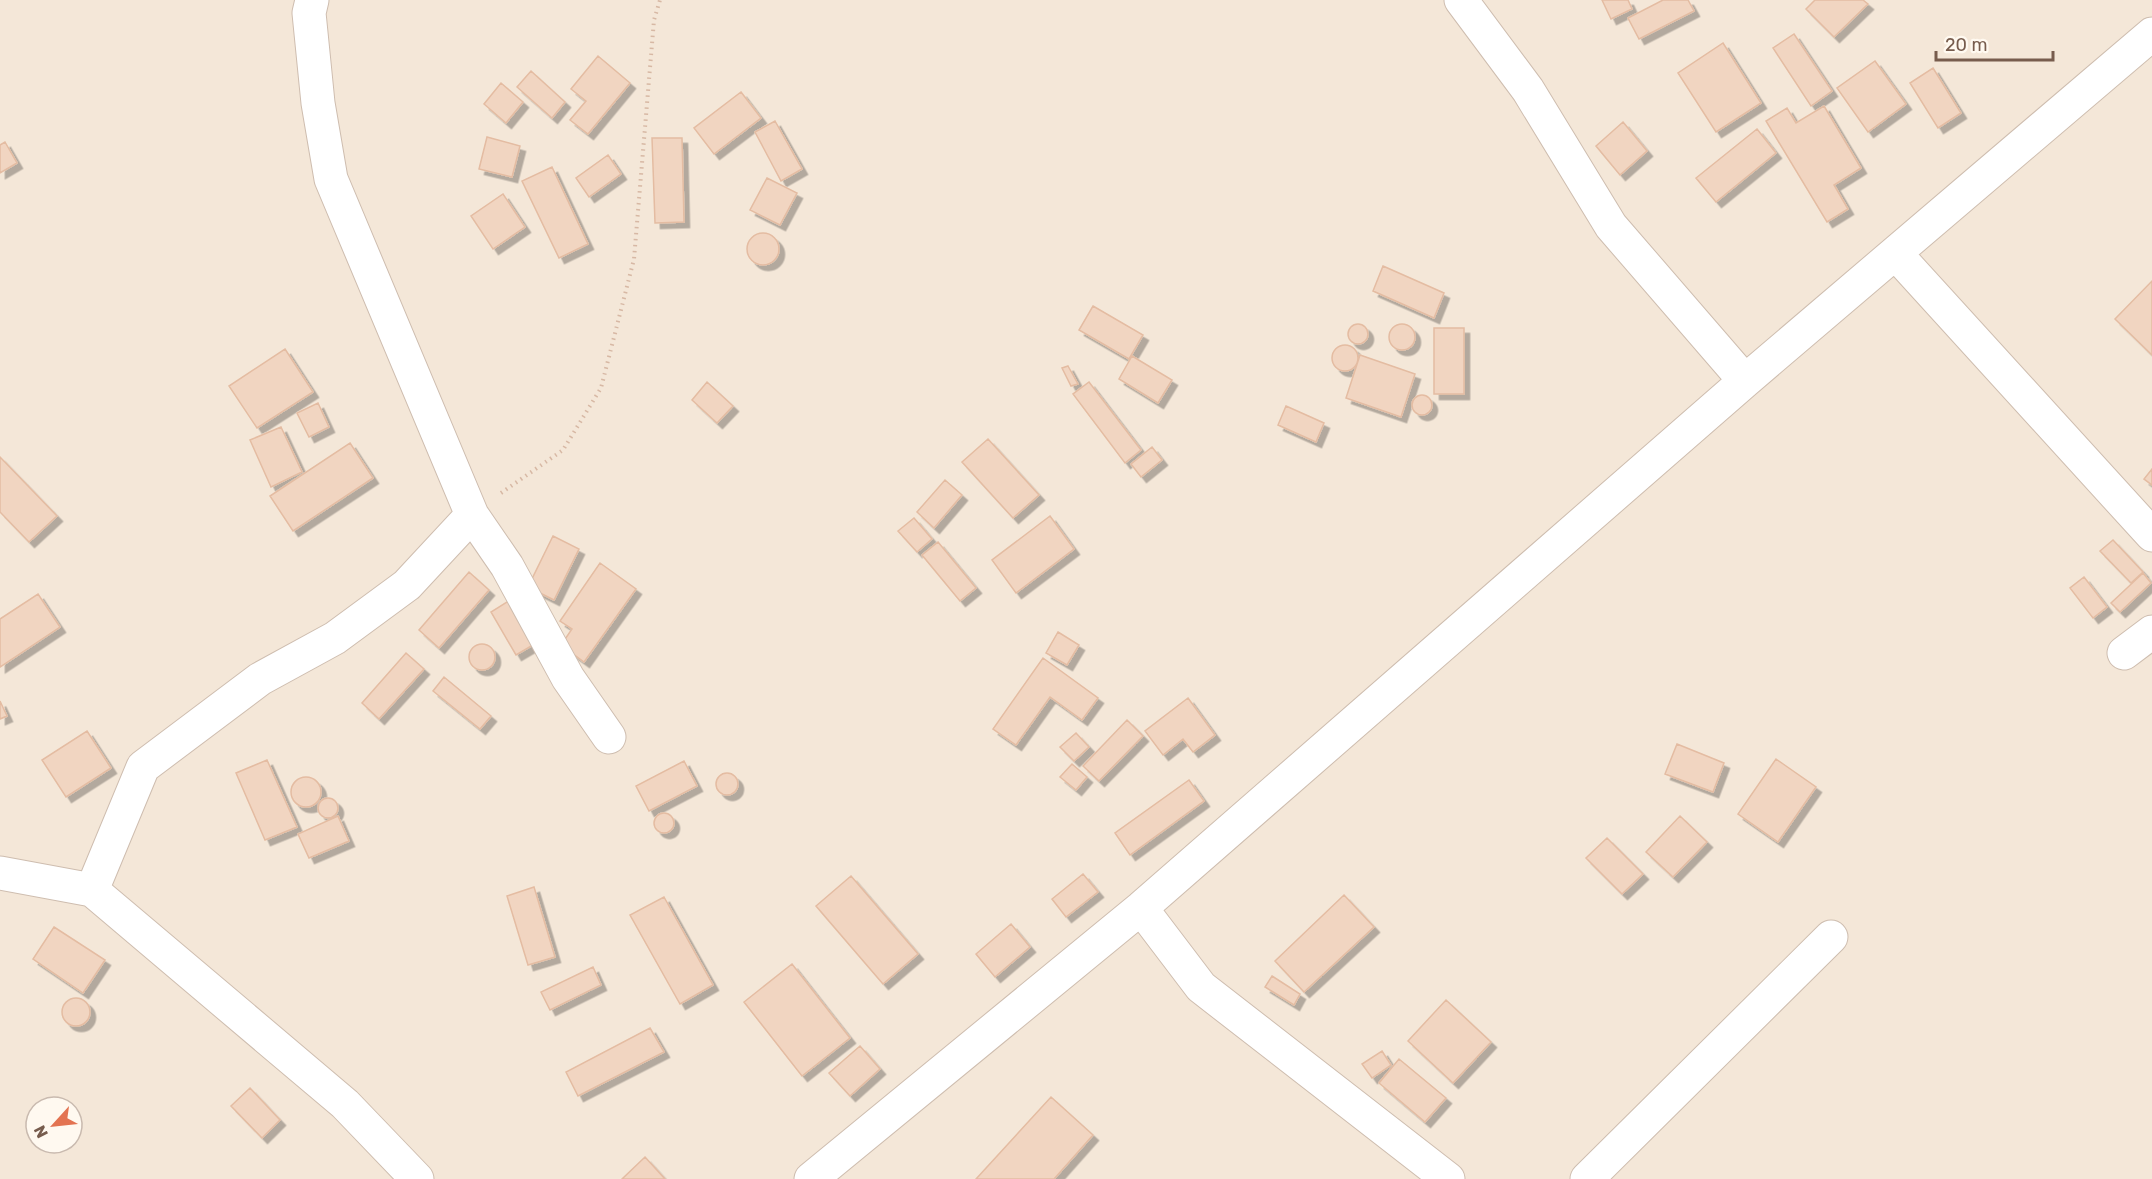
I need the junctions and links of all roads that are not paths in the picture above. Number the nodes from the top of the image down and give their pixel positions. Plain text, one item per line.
1 (312, 0) edge
2 (1462, 0) edge
3 (2152, 33) edge
4 (1896, 254) junction
5 (1745, 381) junction
6 (472, 515) junction
7 (2152, 535) edge
8 (2152, 632) edge
9 (2124, 653) dead end
10 (609, 737) dead end
11 (0, 873) edge
12 (92, 890) junction
13 (1141, 908) junction
14 (1831, 937) dead end
15 (417, 1179) edge
16 (812, 1179) edge
17 (1448, 1179) edge
18 (1587, 1179) edge

1 - 6 street
2 - 5 street
3 - 4 street
4 - 5 street
4 - 7 street
5 - 13 street
6 - 10 street
6 - 12 street
8 - 9 street
11 - 12 street
12 - 15 street
13 - 16 street
13 - 17 street
14 - 18 street

